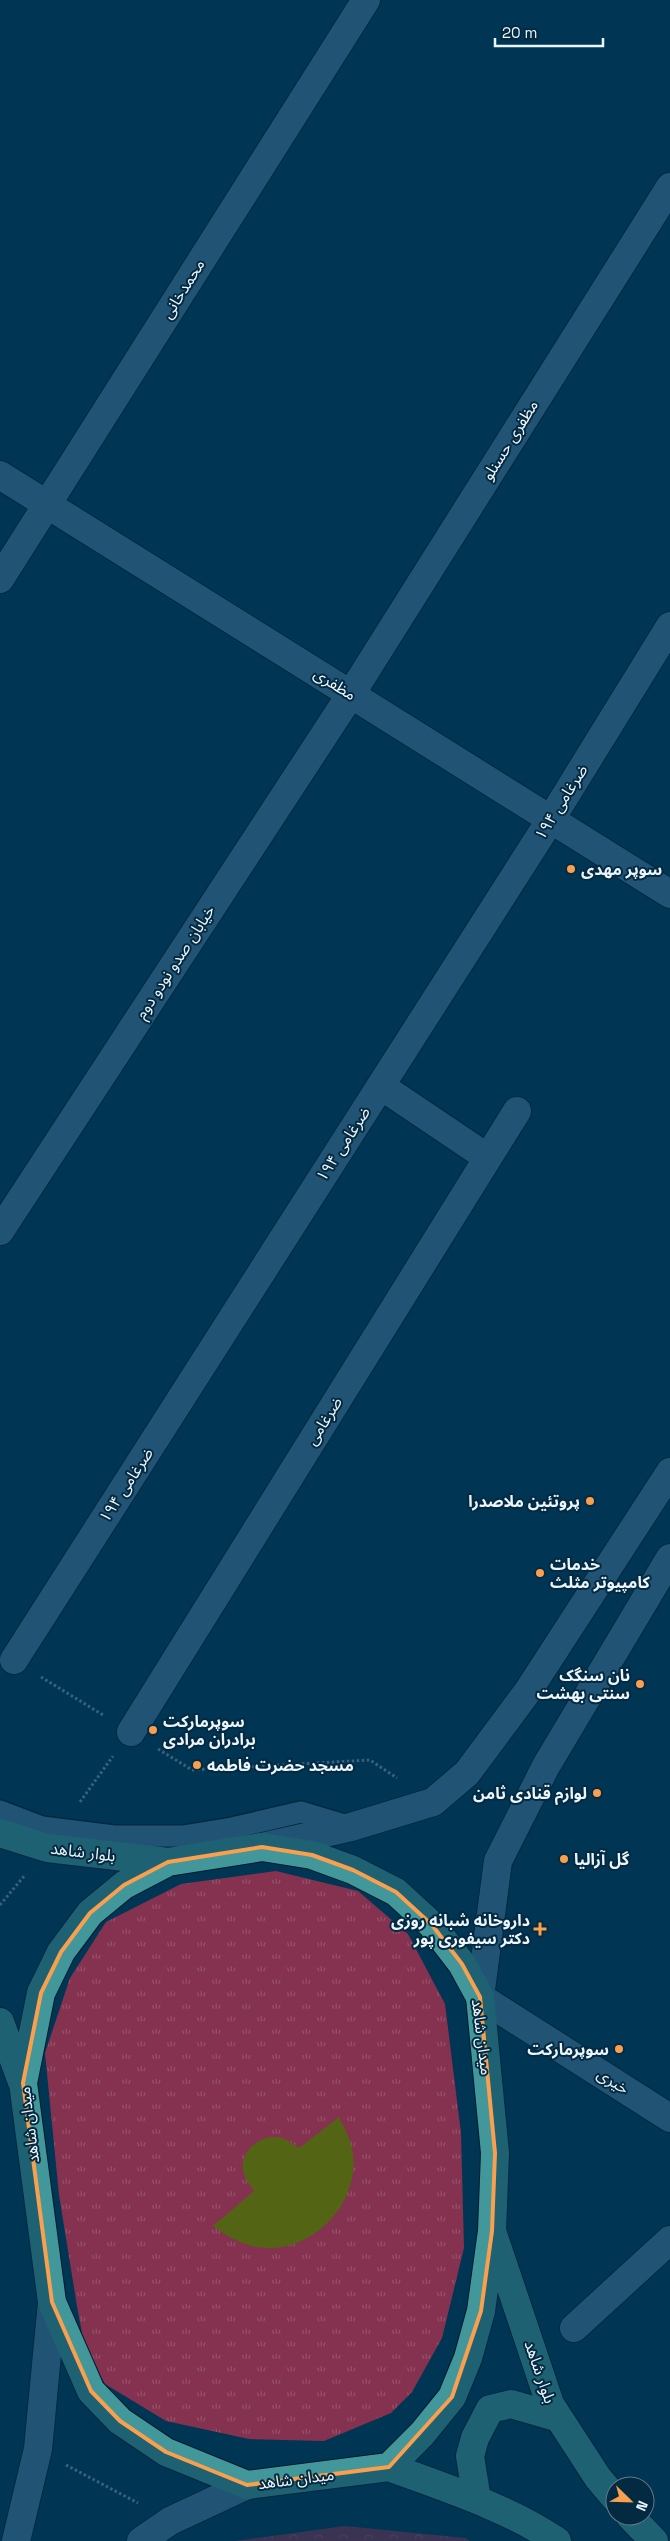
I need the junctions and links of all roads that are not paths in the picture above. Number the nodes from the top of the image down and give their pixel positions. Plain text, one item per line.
1 (366, 0) edge
2 (670, 187) edge
3 (0, 475) edge
4 (46, 504) junction
5 (0, 579) edge
6 (670, 626) edge
7 (351, 694) junction
8 (551, 819) junction
9 (670, 894) edge
10 (381, 1086) junction
11 (517, 1111) dead end
12 (488, 1158) junction
13 (0, 1231) edge
14 (670, 1472) edge
15 (670, 1558) edge
16 (14, 1660) road end
17 (131, 1732) road end
18 (0, 1811) edge
19 (350, 1826) junction
20 (0, 1833) edge
21 (262, 1847) junction
22 (168, 1862) junction
23 (480, 1997) junction
24 (0, 2022) edge
25 (23, 2083) junction
26 (670, 2118) edge
27 (492, 2231) junction
28 (670, 2240) edge
29 (52, 2302) junction
30 (574, 2328) dead end
31 (556, 2417) junction
32 (389, 2467) junction
33 (247, 2486) junction
34 (605, 2486) edge
35 (477, 2500) junction
36 (640, 2526) edge
37 (16, 2541) edge
38 (141, 2541) edge
39 (557, 2541) edge
40 (654, 2541) edge

1 - 4 street, محمدخانی
2 - 7 street, مظفری حسنلو
3 - 4 street, مظفری
4 - 5 street, محمدخانی
4 - 7 street, مظفری
6 - 8 street, ضرغامی ۱۹۴
7 - 8 street, مظفری
7 - 13 street, خیابان صدو نودو دوم
8 - 9 street, مظفری
8 - 10 street, ضرغامی ۱۹۴
10 - 12 street
10 - 16 street, ضرغامی ۱۹۴
11 - 12 street, ضرغامی
12 - 17 street, ضرغامی
14 - 19 street
15 - 23 street
18 - 19 lane
19 - 21 street
20 - 22 main road, بلوار شاهد
21 - 22 main road, میدان شاهد
21 - 23 main road, میدان شاهد
22 - 25 main road, میدان شاهد
23 - 26 street, خیری
23 - 27 main road, میدان شاهد
24 - 25 main road
25 - 29 main road, میدان شاهد
27 - 31 main road, بلوار شاهد
27 - 32 main road, میدان شاهد
28 - 30 street
29 - 33 main road, میدان شاهد
29 - 37 street
31 - 34 main road, بلوار شاهد
31 - 35 main road
32 - 33 main road, میدان شاهد
32 - 35 main road
33 - 38 street
35 - 39 main road
36 - 40 main road

